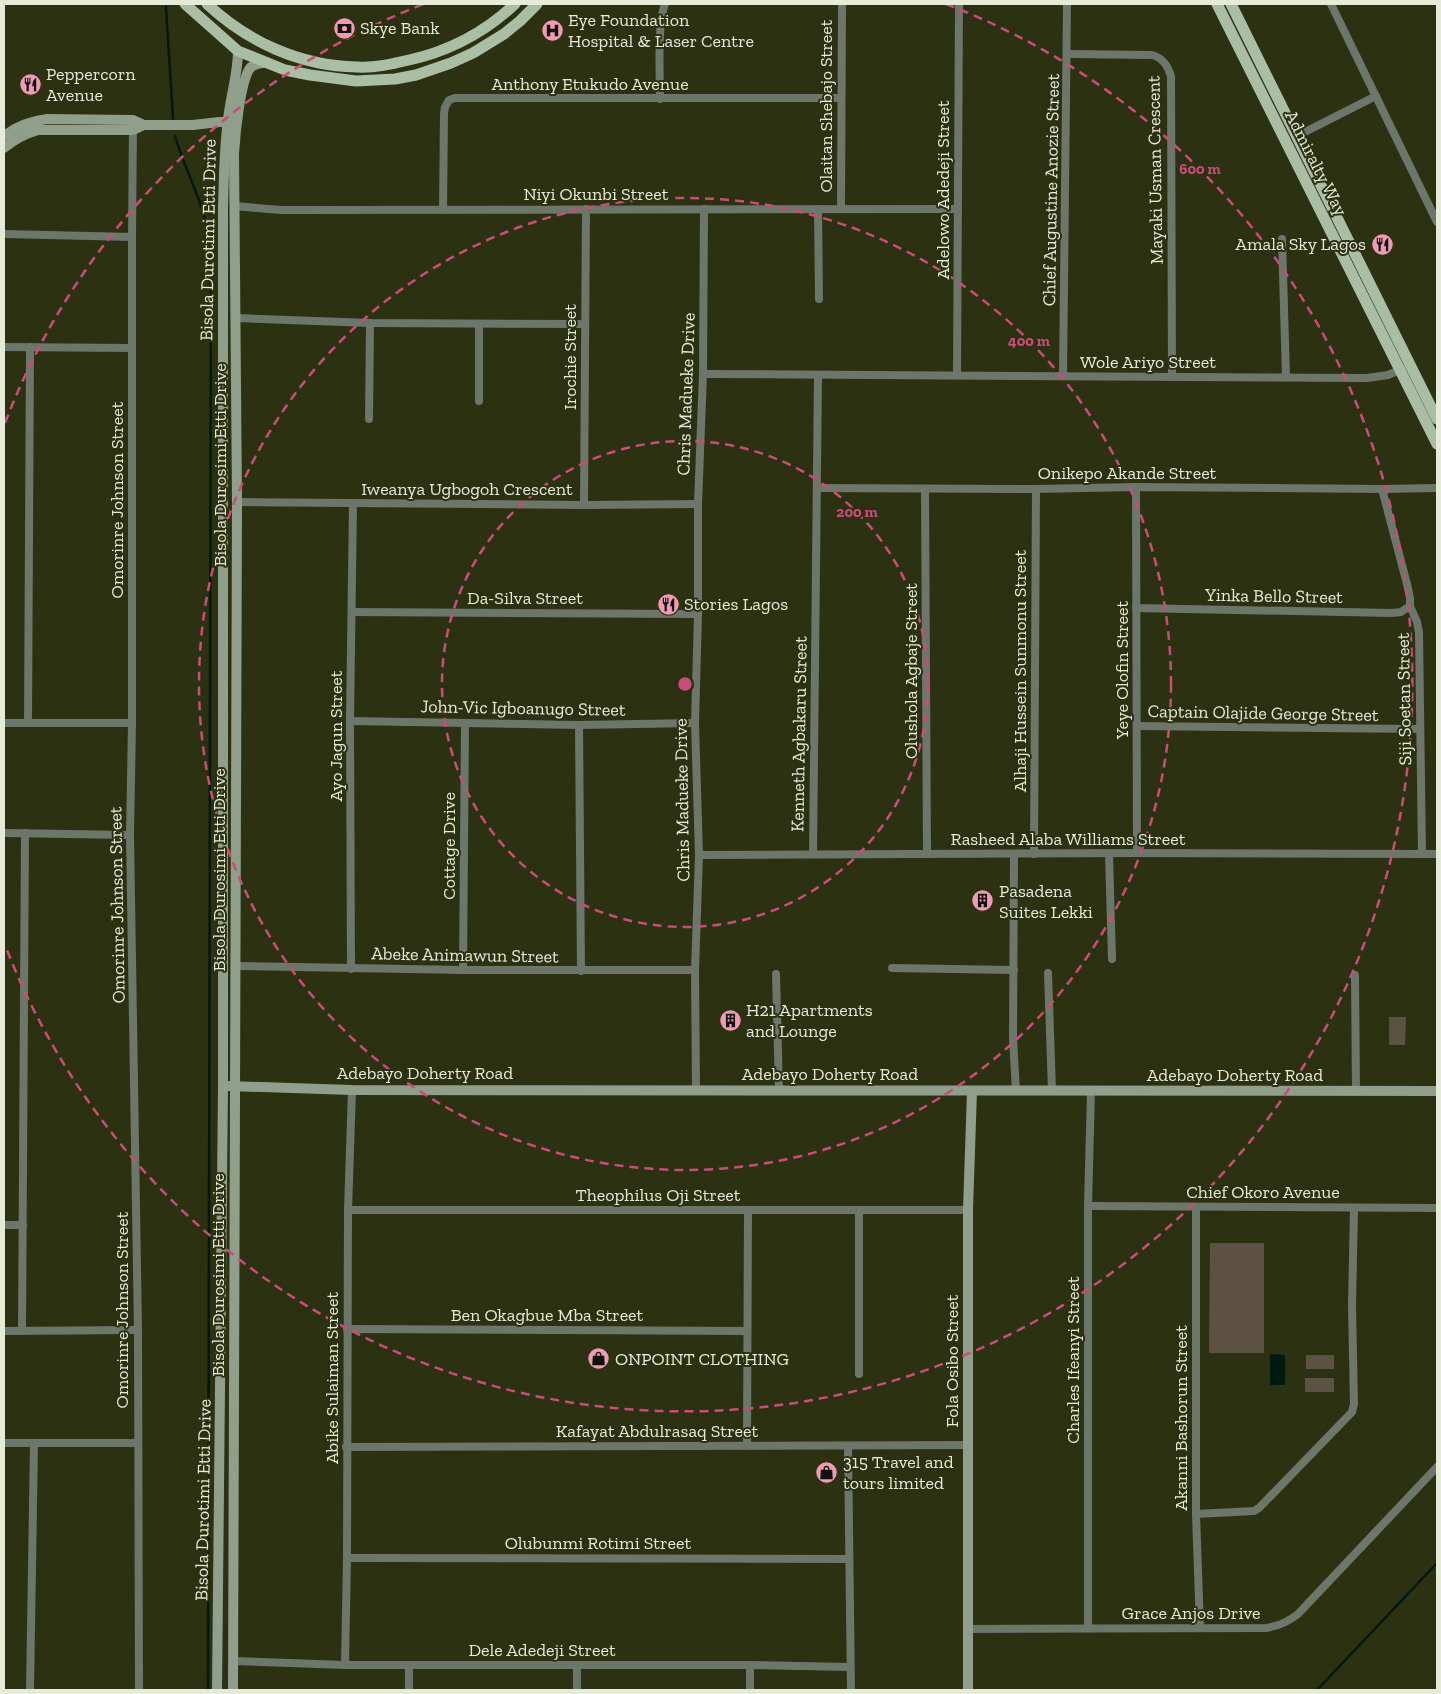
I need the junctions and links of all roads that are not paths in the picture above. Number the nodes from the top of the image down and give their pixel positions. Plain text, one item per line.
1 (185, 4) edge
2 (207, 4) edge
3 (515, 4) edge
4 (538, 4) edge
5 (664, 4) edge
6 (842, 4) edge
7 (959, 4) edge
8 (1067, 4) edge
9 (1216, 4) edge
10 (1231, 4) edge
11 (1331, 4) edge
12 (238, 51) junction
13 (1068, 54) junction
14 (266, 62) junction
15 (1376, 96) junction
16 (841, 98) junction
17 (660, 99) junction
18 (232, 122) junction
19 (133, 125) junction
20 (4, 136) edge
21 (1297, 136) junction
22 (4, 148) edge
23 (234, 206) junction
24 (586, 209) junction
25 (704, 209) junction
26 (818, 209) junction
27 (841, 209) junction
28 (958, 209) junction
29 (443, 210) junction
30 (1435, 210) edge
31 (1437, 222) edge
32 (4, 234) edge
33 (132, 237) junction
34 (1282, 239) dead end
35 (819, 300) dead end
36 (236, 318) junction
37 (370, 323) junction
38 (479, 324) junction
39 (585, 324) junction
40 (4, 347) edge
41 (30, 347) junction
42 (132, 348) junction
43 (1410, 364) junction
44 (1400, 371) junction
45 (703, 374) junction
46 (818, 375) junction
47 (957, 376) junction
48 (1063, 376) junction
49 (1172, 377) junction
50 (1286, 377) junction
51 (479, 401) dead end
52 (369, 419) dead end
53 (1437, 419) edge
54 (1437, 444) edge
55 (1136, 487) junction
56 (817, 488) junction
57 (925, 488) junction
58 (1437, 488) edge
59 (1036, 489) junction
60 (1382, 490) junction
61 (236, 502) junction
62 (353, 503) junction
63 (698, 504) junction
64 (584, 505) junction
65 (1410, 606) junction
66 (1136, 608) junction
67 (352, 612) junction
68 (698, 614) junction
69 (350, 721) junction
70 (4, 722) edge
71 (28, 723) junction
72 (132, 723) junction
73 (465, 723) junction
74 (696, 723) junction
75 (579, 725) junction
76 (1137, 726) junction
77 (1420, 729) junction
78 (4, 833) edge
79 (25, 833) junction
80 (130, 835) junction
81 (1137, 853) junction
82 (813, 854) junction
83 (926, 854) junction
84 (1014, 854) junction
85 (1034, 854) junction
86 (1109, 854) junction
87 (1422, 854) junction
88 (1437, 854) edge
89 (699, 855) junction
90 (1112, 959) dead end
91 (235, 966) junction
92 (892, 968) dead end
93 (351, 969) junction
94 (463, 970) junction
95 (695, 970) junction
96 (1014, 970) junction
97 (581, 971) junction
98 (1048, 973) dead end
99 (776, 974) dead end
100 (1355, 975) dead end
101 (223, 1086) junction
102 (235, 1086) junction
103 (352, 1090) junction
104 (696, 1090) junction
105 (779, 1090) junction
106 (972, 1091) junction
107 (1016, 1091) junction
108 (1052, 1091) junction
109 (1091, 1091) junction
110 (1356, 1091) junction
111 (1437, 1091) edge
112 (1088, 1206) junction
113 (1196, 1207) junction
114 (1354, 1208) junction
115 (1437, 1208) edge
116 (348, 1210) junction
117 (748, 1210) junction
118 (859, 1210) junction
119 (968, 1210) junction
120 (4, 1225) edge
121 (23, 1225) junction
122 (347, 1329) junction
123 (22, 1330) junction
124 (138, 1330) junction
125 (4, 1331) edge
126 (747, 1331) junction
127 (859, 1374) dead end
128 (4, 1443) edge
129 (34, 1443) junction
130 (137, 1443) junction
131 (968, 1445) junction
132 (346, 1446) junction
133 (747, 1446) junction
134 (848, 1446) junction
135 (1437, 1467) edge
136 (1196, 1514) junction
137 (347, 1558) junction
138 (849, 1559) junction
139 (1088, 1628) junction
140 (1200, 1628) junction
141 (968, 1629) junction
142 (234, 1661) junction
143 (345, 1665) junction
144 (409, 1665) junction
145 (577, 1665) junction
146 (750, 1665) junction
147 (850, 1668) junction
148 (30, 1690) edge
149 (139, 1690) edge
150 (217, 1690) edge
151 (233, 1690) edge
152 (409, 1690) edge
153 (577, 1690) edge
154 (750, 1690) edge
155 (850, 1690) edge
156 (968, 1690) edge

1 - 12 main road
2 - 3 main road
4 - 14 main road
5 - 17 street
6 - 16 street, Olaitan Shebajo Street
7 - 28 street, Adelowo Adedeji Street
8 - 13 street, Chief Augustine Anozie Street
9 - 44 main road, Admiralty Way
10 - 21 main road, Admiralty Way
11 - 15 street
12 - 14 main road
12 - 18 main road, Bisola Durotimi Etti Drive
13 - 48 street, Chief Augustine Anozie Street
13 - 49 street, Mayaki Usman Crescent
14 - 18 main road, Bisola Durosimi Etti Drive
15 - 21 street
15 - 30 street
16 - 17 street, Anthony Etukudo Avenue
16 - 27 street, Olaitan Shebajo Street
17 - 29 street, Anthony Etukudo Avenue
18 - 19 main road
18 - 23 main road, Bisola Durosimi Etti Drive
18 - 101 main road, Bisola Durotimi Etti Drive
19 - 20 main road
19 - 22 main road
19 - 33 street, Omorinre Johnson Street
21 - 43 main road, Admiralty Way
23 - 29 street, Niyi Okunbi Street
23 - 36 main road, Bisola Durosimi Etti Drive
24 - 25 street, Niyi Okunbi Street
24 - 29 street, Niyi Okunbi Street
24 - 39 street, Irochie Street
25 - 26 street, Niyi Okunbi Street
25 - 45 street, Chris Madueke Drive
26 - 27 street, Niyi Okunbi Street
26 - 35 street
27 - 28 street, Niyi Okunbi Street
28 - 47 street, Adelowo Adedeji Street
30 - 31 street
32 - 33 street
33 - 42 street, Omorinre Johnson Street
34 - 50 street
36 - 37 street
36 - 61 main road, Bisola Durosimi Etti Drive
37 - 38 street
37 - 52 street
38 - 39 street
38 - 51 street
39 - 64 street, Irochie Street
40 - 41 street
41 - 42 street
41 - 71 street
42 - 72 street, Omorinre Johnson Street
43 - 44 street, Wole Ariyo Street
43 - 53 main road, Admiralty Way
44 - 50 street, Wole Ariyo Street
44 - 54 main road, Admiralty Way
45 - 46 street, Wole Ariyo Street
45 - 63 street, Chris Madueke Drive
46 - 47 street, Wole Ariyo Street
46 - 56 street, Kenneth Agbakaru Street
47 - 48 street, Wole Ariyo Street
48 - 49 street, Wole Ariyo Street
49 - 50 street, Wole Ariyo Street
55 - 59 street, Onikepo Akande Street
55 - 60 street, Onikepo Akande Street
55 - 66 street, Yeye Olofin Street
56 - 57 street, Onikepo Akande Street
56 - 82 street, Kenneth Agbakaru Street
57 - 59 street, Onikepo Akande Street
57 - 83 street, Olushola Agbaje Street
58 - 60 street, Onikepo Akande Street
59 - 85 street, Alhaji Hussein Sunmonu Street
60 - 65 street, Siji Soetan Street
61 - 62 street, Iweanya Ugbogoh Crescent
61 - 91 main road, Bisola Durosimi Etti Drive
62 - 64 street, Iweanya Ugbogoh Crescent
62 - 67 street, Ayo Jagun Street
63 - 64 street, Iweanya Ugbogoh Crescent
63 - 68 street, Chris Madueke Drive
65 - 66 street, Yinka Bello Street
65 - 77 street, Siji Soetan Street
66 - 76 street, Yeye Olofin Street
67 - 68 street, Da-Silva Street
67 - 69 street, Ayo Jagun Street
68 - 74 street, Chris Madueke Drive
69 - 73 street, John-Vic Igboanugo Street
69 - 93 street, Ayo Jagun Street
70 - 71 street
71 - 72 street
72 - 80 street, Omorinre Johnson Street
73 - 75 street, John-Vic Igboanugo Street
73 - 94 street, Cottage Drive
74 - 75 street, John-Vic Igboanugo Street
74 - 89 street, Chris Madueke Drive
75 - 97 street
76 - 77 street, Captain Olajide George Street
76 - 81 street, Yeye Olofin Street
77 - 87 street, Siji Soetan Street
78 - 79 street
79 - 80 street
79 - 121 street
80 - 124 street, Omorinre Johnson Street
81 - 86 street, Rasheed Alaba Williams Street
81 - 87 street, Rasheed Alaba Williams Street
82 - 83 street, Rasheed Alaba Williams Street
82 - 89 street, Rasheed Alaba Williams Street
83 - 84 street, Rasheed Alaba Williams Street
84 - 85 street, Rasheed Alaba Williams Street
84 - 96 street
85 - 86 street, Rasheed Alaba Williams Street
86 - 90 street
87 - 88 street, Rasheed Alaba Williams Street
89 - 95 street, Chris Madueke Drive
91 - 93 street, Abeke Animawun Street
91 - 102 main road, Bisola Durosimi Etti Drive
92 - 96 street
93 - 94 street, Abeke Animawun Street
94 - 97 street, Abeke Animawun Street
95 - 97 street, Abeke Animawun Street
95 - 104 street, Chris Madueke Drive
96 - 107 street
98 - 108 street
99 - 105 street
100 - 110 street
101 - 102 main road, Adebayo Doherty Road
101 - 150 main road, Bisola Durotimi Etti Drive
102 - 103 main road, Adebayo Doherty Road
102 - 142 main road, Bisola Durosimi Etti Drive
103 - 104 main road, Adebayo Doherty Road
103 - 116 street, Abike Sulaiman Street
104 - 105 main road, Adebayo Doherty Road
105 - 106 main road, Adebayo Doherty Road
106 - 107 main road, Adebayo Doherty Road
106 - 119 main road, Fola Osibo Street
107 - 108 main road, Adebayo Doherty Road
108 - 109 main road, Adebayo Doherty Road
109 - 110 main road, Adebayo Doherty Road
109 - 112 street, Charles Ifeanyi Street
110 - 111 main road, Adebayo Doherty Road
112 - 113 street, Chief Okoro Avenue
112 - 139 street, Charles Ifeanyi Street
113 - 114 street, Chief Okoro Avenue
113 - 136 street, Akanni Bashorun Street
114 - 115 street, Chief Okoro Avenue
114 - 136 street
116 - 117 street, Theophilus Oji Street
116 - 122 street, Abike Sulaiman Street
117 - 118 street, Theophilus Oji Street
117 - 126 street
118 - 119 street, Theophilus Oji Street
118 - 127 street
119 - 131 main road, Fola Osibo Street
120 - 121 street
121 - 123 street
122 - 126 street, Ben Okagbue Mba Street
122 - 132 street, Abike Sulaiman Street
123 - 124 street
123 - 125 street
124 - 130 street, Omorinre Johnson Street
126 - 133 street
128 - 129 street
129 - 130 street
129 - 148 street
130 - 149 street, Omorinre Johnson Street
131 - 134 street, Kafayat Abdulrasaq Street
131 - 141 main road, Fola Osibo Street
132 - 133 street, Kafayat Abdulrasaq Street
132 - 137 street, Abike Sulaiman Street
133 - 134 street, Kafayat Abdulrasaq Street
134 - 138 street
135 - 140 street, Grace Anjos Drive
136 - 140 street, Akanni Bashorun Street
137 - 138 street, Olubunmi Rotimi Street
137 - 143 street, Abike Sulaiman Street
138 - 147 street
139 - 140 street, Grace Anjos Drive
139 - 141 street, Grace Anjos Drive
141 - 156 main road, Fola Osibo Street
142 - 143 street, Dele Adedeji Street
142 - 151 main road, Bisola Durosimi Etti Drive
143 - 144 street, Dele Adedeji Street
144 - 145 street, Dele Adedeji Street
144 - 152 street
145 - 146 street, Dele Adedeji Street
145 - 153 street
146 - 147 street, Dele Adedeji Street
146 - 154 street
147 - 155 street

